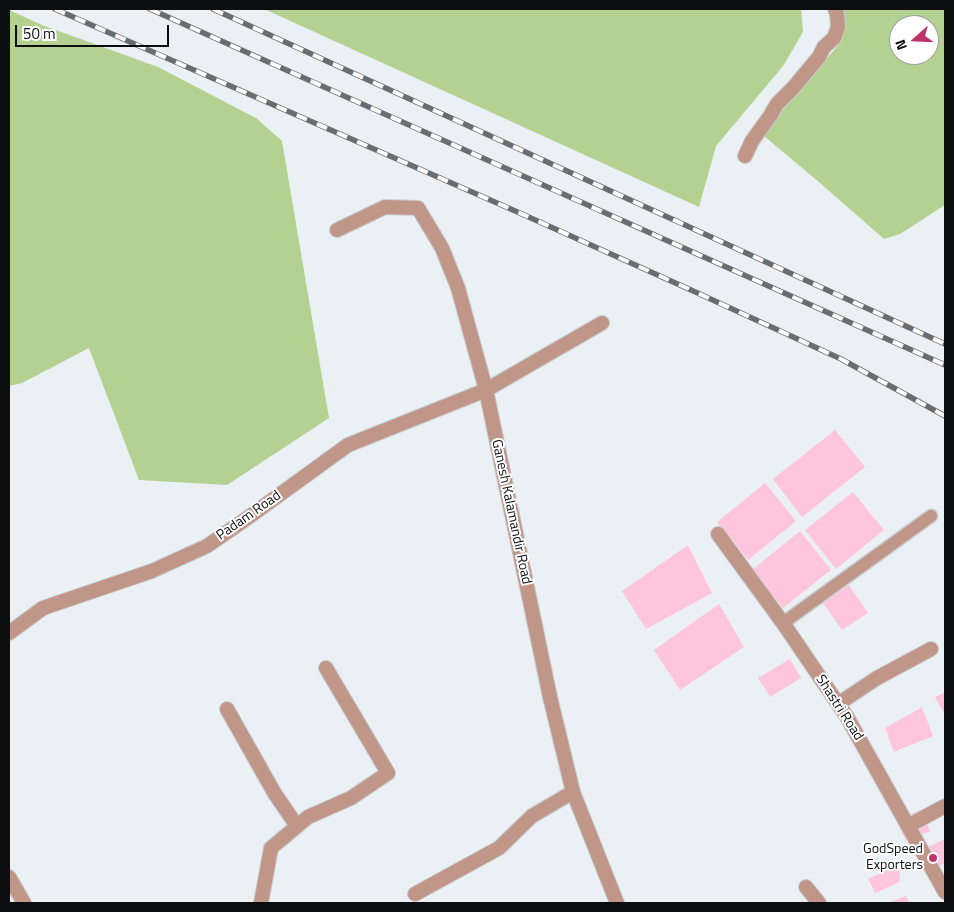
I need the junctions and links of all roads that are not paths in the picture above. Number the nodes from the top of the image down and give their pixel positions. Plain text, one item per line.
1 (835, 9) edge
2 (745, 156) dead end
3 (337, 230) dead end
4 (602, 323) dead end
5 (486, 390) junction
6 (931, 516) dead end
7 (718, 534) dead end
8 (783, 623) junction
9 (9, 633) edge
10 (931, 649) dead end
11 (326, 668) dead end
12 (838, 704) junction
13 (226, 709) dead end
14 (573, 792) junction
15 (945, 806) edge
16 (297, 826) junction
17 (908, 826) junction
18 (9, 877) edge
19 (806, 887) dead end
20 (945, 892) edge
21 (415, 894) dead end
22 (24, 903) edge
23 (262, 903) edge
24 (617, 903) edge
25 (819, 903) edge

1 - 2 street
3 - 5 street, Ganesh Kalamandir Road
4 - 5 street, Padam Road
5 - 9 street, Padam Road
5 - 14 street, Ganesh Kalamandir Road
6 - 8 lane
7 - 8 street, Shastri Road
8 - 12 street, Shastri Road
10 - 12 street
11 - 16 street
12 - 17 street, Shastri Road
13 - 16 street
14 - 21 street
14 - 24 street, Ganesh Kalamandir Road
15 - 17 street
16 - 23 street
17 - 20 street, Shastri Road
18 - 22 street
19 - 25 street

